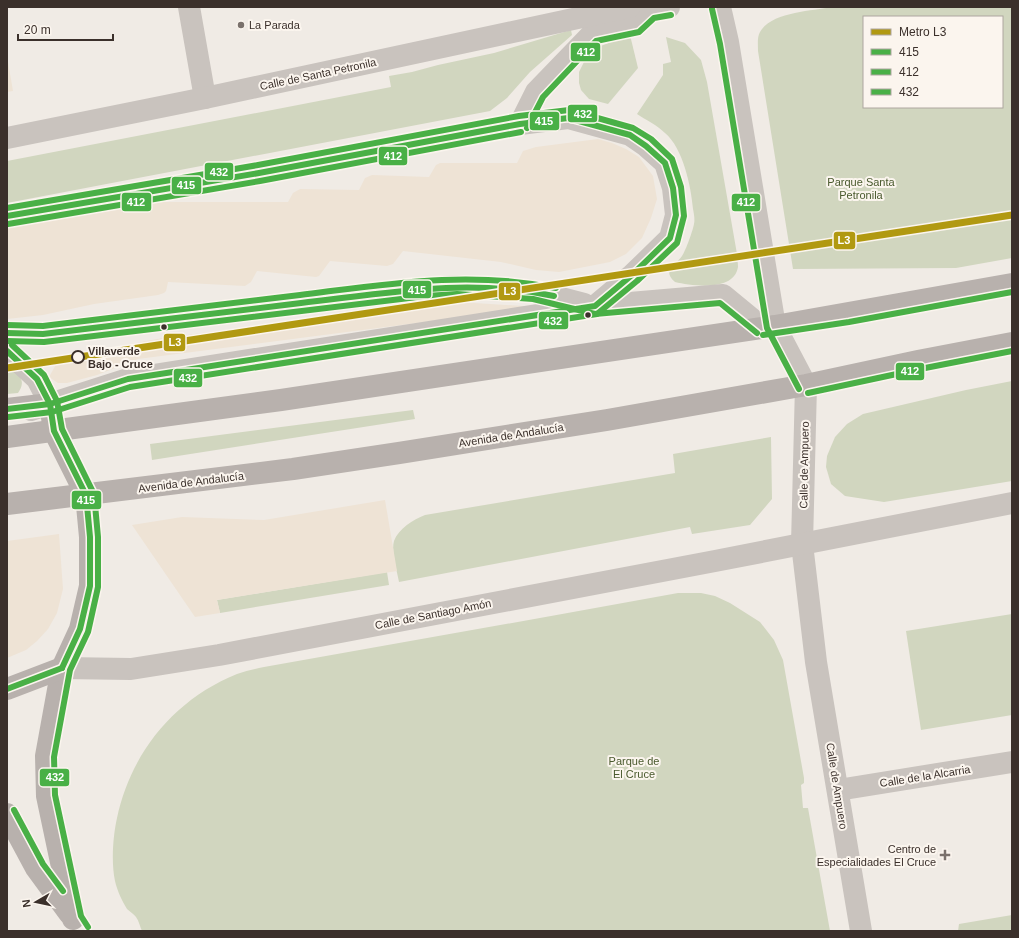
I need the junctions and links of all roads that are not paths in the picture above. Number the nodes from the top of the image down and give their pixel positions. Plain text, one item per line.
1 (189, 7) edge
2 (628, 7) edge
3 (720, 7) edge
4 (651, 8) edge
5 (205, 98) junction
6 (520, 124) junction
7 (7, 138) edge
8 (7, 216) edge
9 (1012, 284) edge
10 (595, 306) junction
11 (768, 326) junction
12 (7, 333) edge
13 (1012, 343) edge
14 (7, 351) edge
15 (806, 385) junction
16 (50, 404) junction
17 (7, 409) edge
18 (7, 417) edge
19 (54, 431) junction
20 (7, 437) edge
21 (86, 495) junction
22 (1012, 503) edge
23 (7, 504) edge
24 (802, 544) junction
25 (62, 668) junction
26 (7, 689) edge
27 (1012, 762) edge
28 (838, 790) junction
29 (7, 814) edge
30 (77, 925) edge
31 (861, 931) edge

1 - 5 street
2 - 5 street, Calle de Santa Petronila
3 - 11 street, Calle de Ampuero
4 - 6 street
5 - 7 street, Calle de Santa Petronila
6 - 8 street
6 - 10 street
9 - 11 main road
10 - 11 street
10 - 12 street
10 - 16 street
11 - 15 street, Calle de Ampuero
11 - 19 main road
13 - 15 main road, Avenida de Andalucía
14 - 16 street
15 - 21 main road, Avenida de Andalucía
15 - 24 street, Calle de Ampuero
16 - 17 main road
16 - 18 street
16 - 19 main road
19 - 20 main road
19 - 21 main road
21 - 23 main road, Avenida de Andalucía
21 - 25 main road
22 - 24 street, Calle de Santiago Amón
24 - 25 street, Calle de Santiago Amón
24 - 28 street, Calle de Ampuero
25 - 26 main road
25 - 30 main road
27 - 28 street, Calle de la Alcarria
28 - 31 street, Calle de Ampuero
29 - 30 main road

